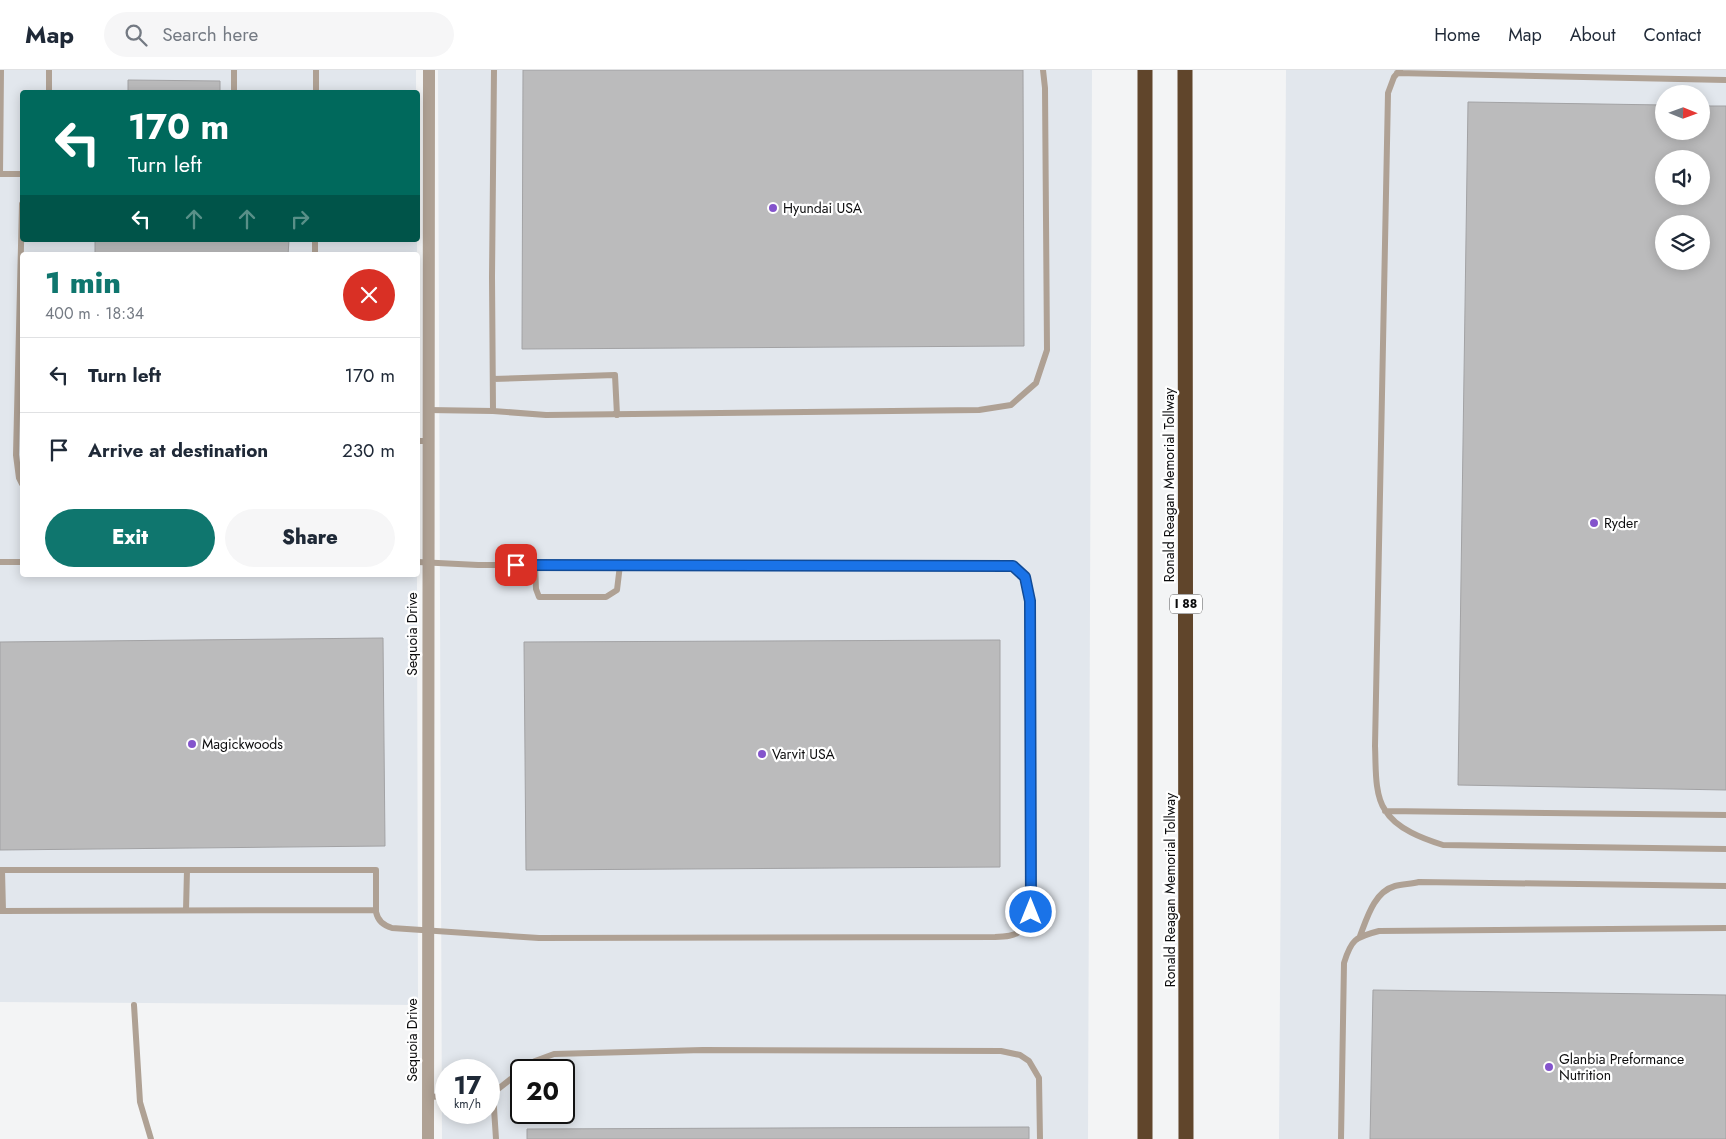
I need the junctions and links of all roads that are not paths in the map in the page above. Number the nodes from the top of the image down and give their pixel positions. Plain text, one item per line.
1 (1, 70) edge
2 (49, 70) edge
3 (234, 70) edge
4 (316, 70) edge
5 (429, 70) edge
6 (494, 70) edge
7 (1043, 70) edge
8 (1145, 70) edge
9 (1185, 70) edge
10 (1398, 72) edge
11 (1726, 80) edge
12 (49, 90) edge
13 (234, 90) edge
14 (316, 90) edge
15 (20, 174) edge
16 (20, 288) edge
17 (493, 378) junction
18 (428, 410) junction
19 (494, 411) junction
20 (617, 414) junction
21 (423, 441) edge
22 (20, 480) edge
23 (0, 562) edge
24 (20, 562) edge
25 (422, 562) edge
26 (535, 565) junction
27 (620, 565) junction
28 (1385, 810) junction
29 (1726, 815) edge
30 (1726, 850) edge
31 (1, 870) edge
32 (187, 870) junction
33 (1726, 886) edge
34 (186, 910) junction
35 (376, 910) junction
36 (2, 911) edge
37 (1726, 928) edge
38 (427, 930) junction
39 (1360, 936) junction
40 (134, 1005) dead end
41 (538, 1059) edge
42 (428, 1097) junction
43 (435, 1097) edge
44 (494, 1124) edge
45 (151, 1139) edge
46 (428, 1139) edge
47 (496, 1139) edge
48 (1040, 1139) edge
49 (1145, 1139) edge
50 (1186, 1139) edge
51 (1341, 1139) edge

1 - 15 lane
2 - 12 lane
3 - 13 lane
4 - 14 lane
5 - 18 street, Sequoia Drive
6 - 17 lane
7 - 20 lane
8 - 49 highway, Ronald Reagan Memorial Tollway
9 - 50 highway, Ronald Reagan Memorial Tollway / I 88
10 - 11 lane
10 - 28 lane
16 - 22 lane
17 - 19 lane
17 - 20 lane
18 - 19 lane
18 - 21 street, Sequoia Drive
19 - 20 lane
21 - 25 street, Sequoia Drive
23 - 24 lane
25 - 26 lane
25 - 38 street, Sequoia Drive
26 - 27 lane
26 - 27 lane
27 - 38 lane
28 - 29 lane
28 - 30 lane
31 - 32 lane
31 - 36 lane
32 - 34 lane
32 - 35 lane
33 - 39 lane
34 - 35 lane
34 - 36 lane
35 - 38 lane
37 - 39 lane
38 - 42 street, Sequoia Drive
39 - 51 lane
40 - 45 lane
41 - 48 lane
42 - 43 lane
42 - 46 street, Sequoia Drive
44 - 47 lane

